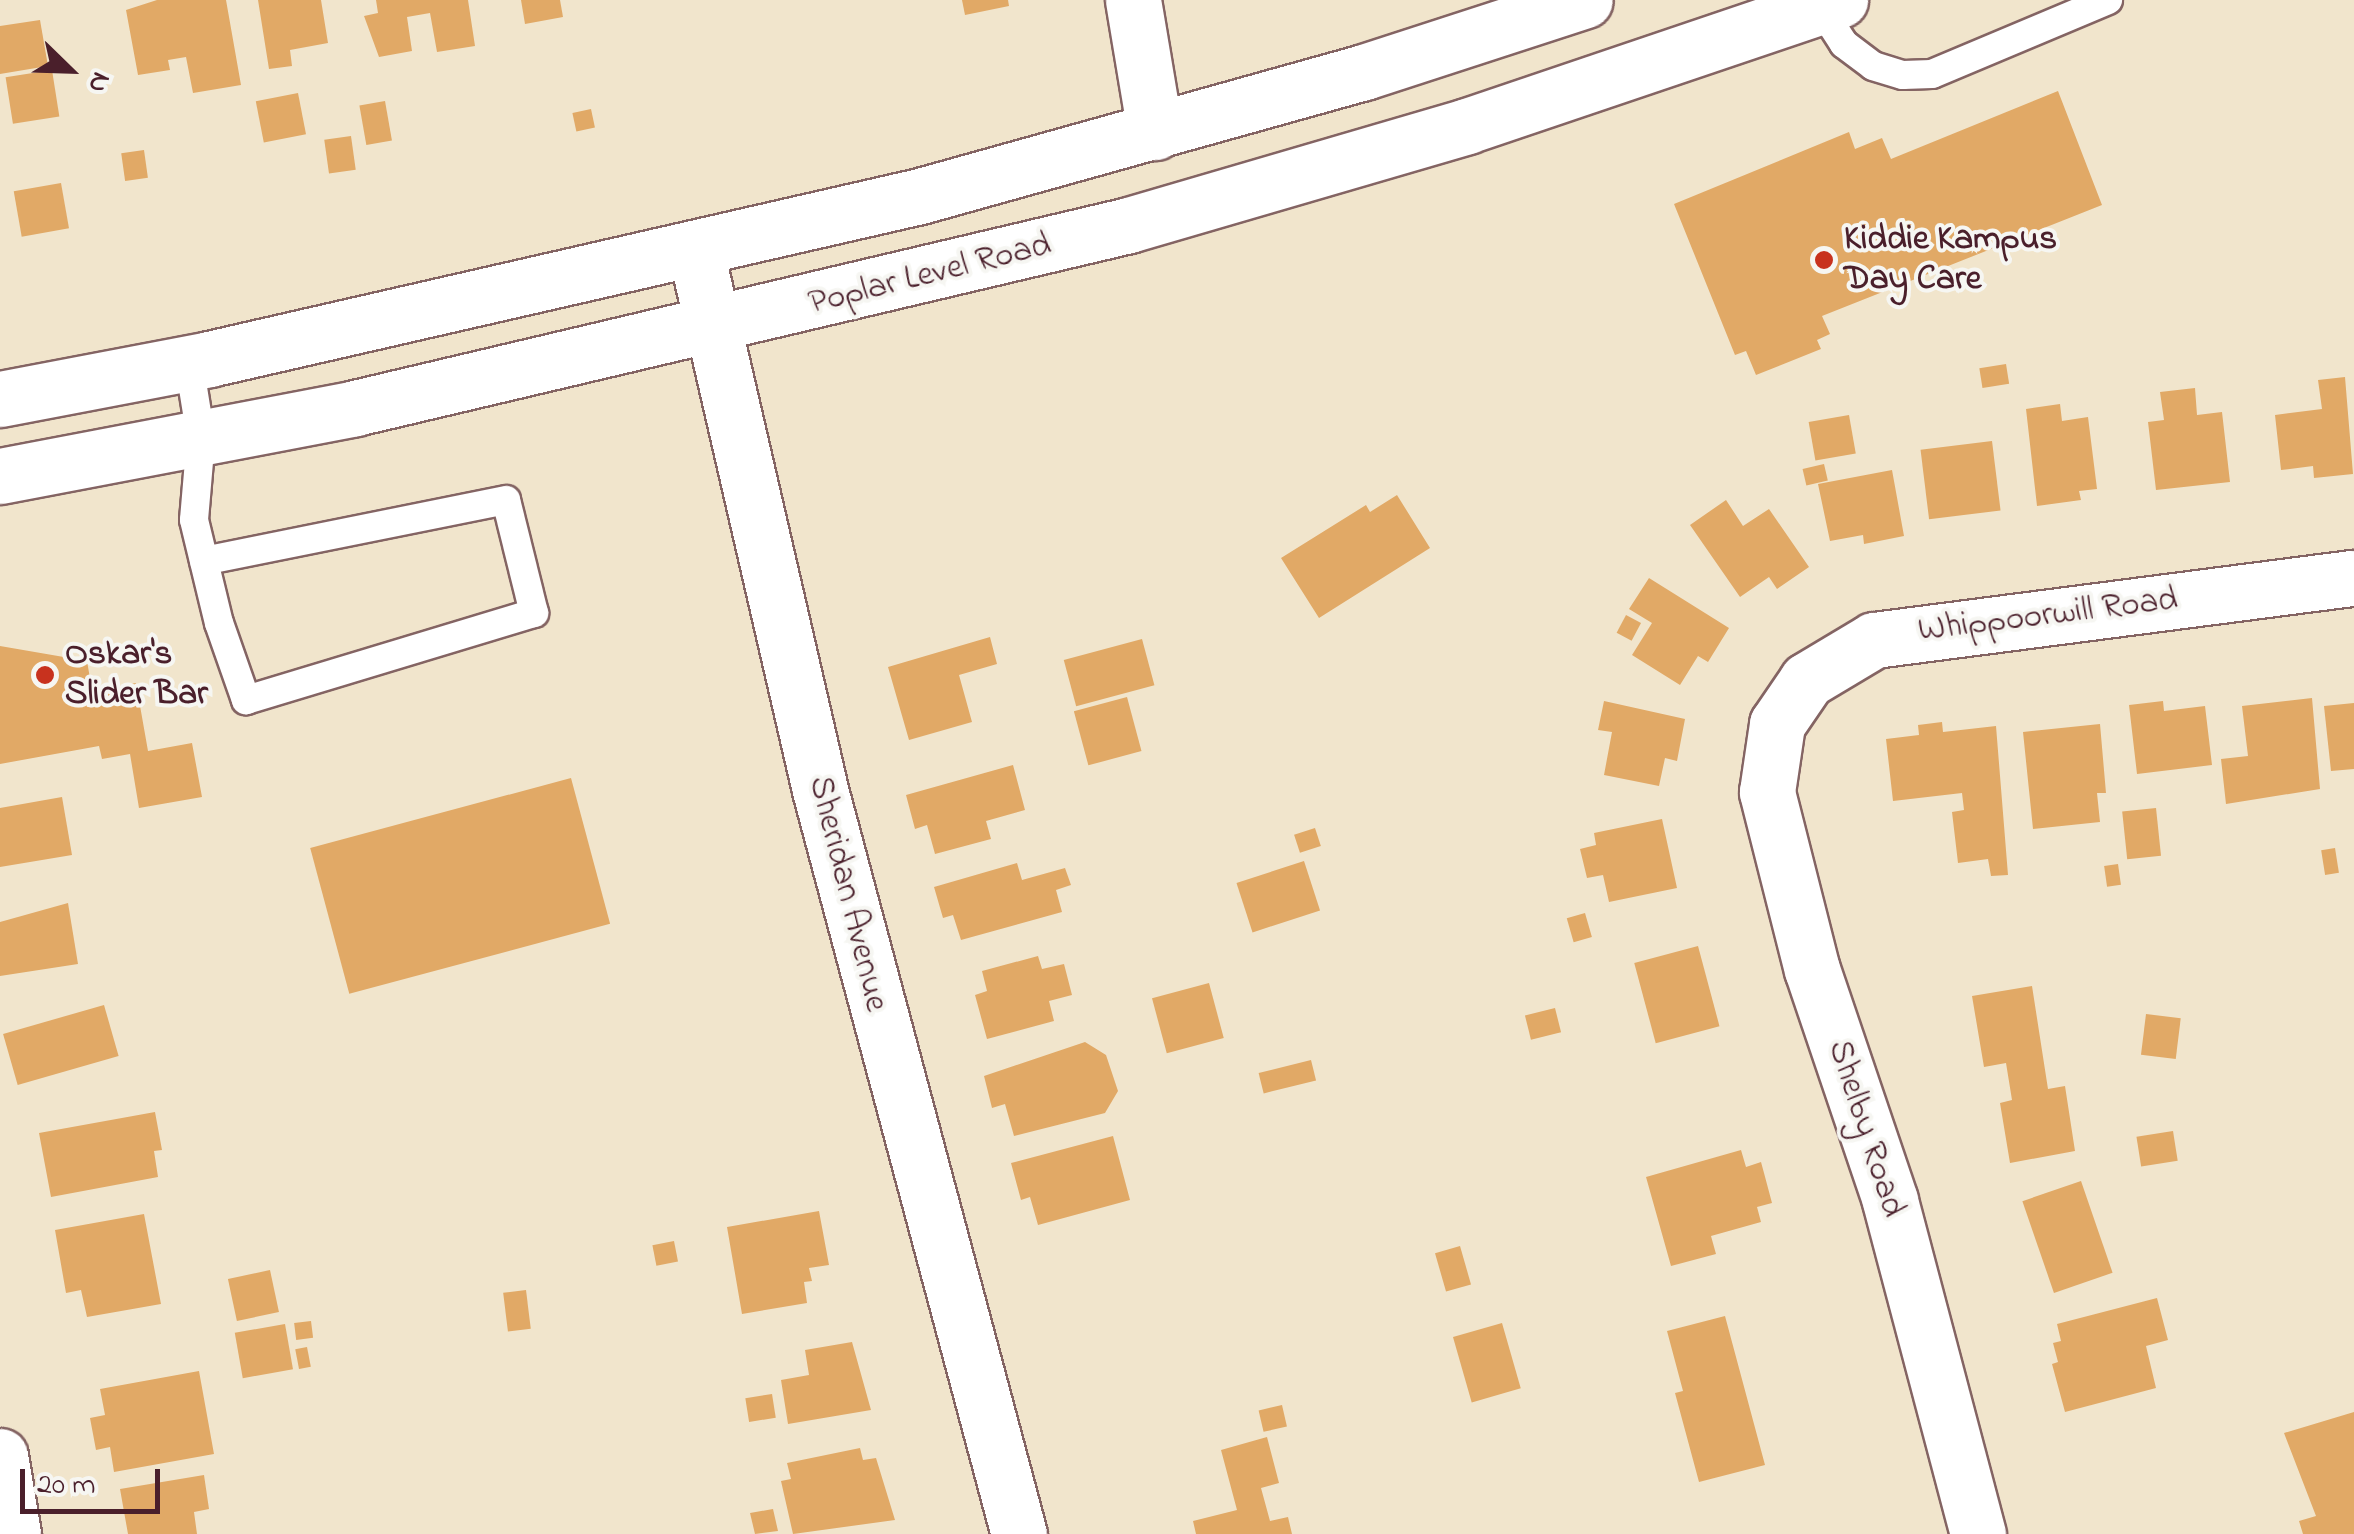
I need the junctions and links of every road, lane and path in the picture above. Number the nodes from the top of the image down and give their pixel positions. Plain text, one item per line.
1 (1133, 0) edge
2 (1585, 0) edge
3 (2094, 2) edge
4 (1830, 3) edge
5 (1154, 132) junction
6 (696, 248) junction
7 (713, 327) junction
8 (189, 363) junction
9 (0, 399) edge
10 (201, 438) junction
11 (0, 476) edge
12 (204, 561) junction
13 (2354, 578) edge
14 (1777, 724) joint
15 (0, 1456) edge
16 (13, 1534) edge
17 (1020, 1534) edge
18 (1978, 1534) edge

1 - 5 main road
2 - 5 main road
3 - 4 lane
4 - 7 main road, Poplar Level Road
5 - 6 main road
6 - 7 main road, Sheridan Avenue
6 - 8 main road
7 - 10 main road, Poplar Level Road
7 - 17 main road, Sheridan Avenue
8 - 9 main road
8 - 10 lane
10 - 11 main road, Poplar Level Road
10 - 12 lane
12 - 12 lane
13 - 14 main road, Whippoorwill Road
14 - 18 main road, Shelby Road
15 - 16 main road

